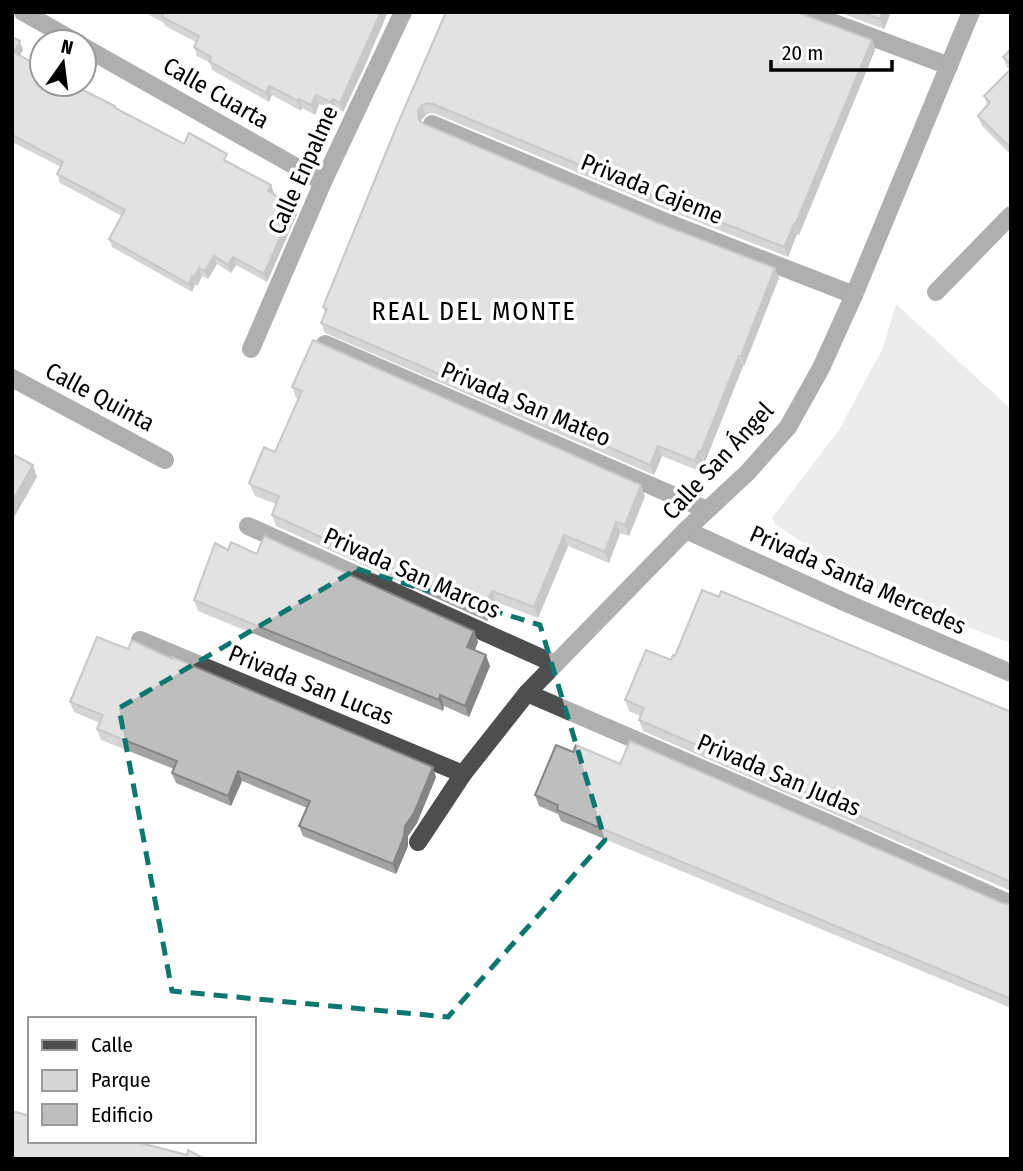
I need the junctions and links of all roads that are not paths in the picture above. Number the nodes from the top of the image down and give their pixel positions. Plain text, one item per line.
1 (23, 12) edge
2 (403, 12) edge
3 (805, 12) edge
4 (971, 12) edge
5 (51, 28) edge
6 (98, 55) edge
7 (949, 66) junction
8 (432, 124) edge
9 (323, 182) junction
10 (1011, 215) edge
11 (936, 292) dead end
12 (854, 295) junction
13 (325, 344) edge
14 (251, 349) dead end
15 (12, 378) edge
16 (165, 460) dead end
17 (707, 510) junction
18 (248, 526) dead end
19 (686, 530) junction
20 (140, 640) edge
21 (555, 664) junction
22 (1011, 673) edge
23 (527, 693) junction
24 (463, 774) junction
25 (418, 842) dead end
26 (1011, 904) edge

1 - 5 street
2 - 9 street, Calle Enpalme
3 - 7 street
4 - 7 street, Calle San Ángel
6 - 9 street, Calle Cuarta
7 - 12 street, Calle San Ángel
8 - 12 street, Privada Cajeme
9 - 14 street, Calle Enpalme
10 - 11 street
12 - 17 street, Calle San Ángel
13 - 17 street, Privada San Mateo
15 - 16 street, Calle Quinta
17 - 19 street, Calle San Ángel
18 - 21 street, Privada San Marcos
19 - 21 street, Calle San Ángel
19 - 22 street, Privada Santa Mercedes
20 - 24 street, Privada San Lucas
21 - 23 street, Calle San Ángel
23 - 24 street, Calle San Ángel
23 - 26 street, Privada San Judas
24 - 25 street, Calle San Ángel

